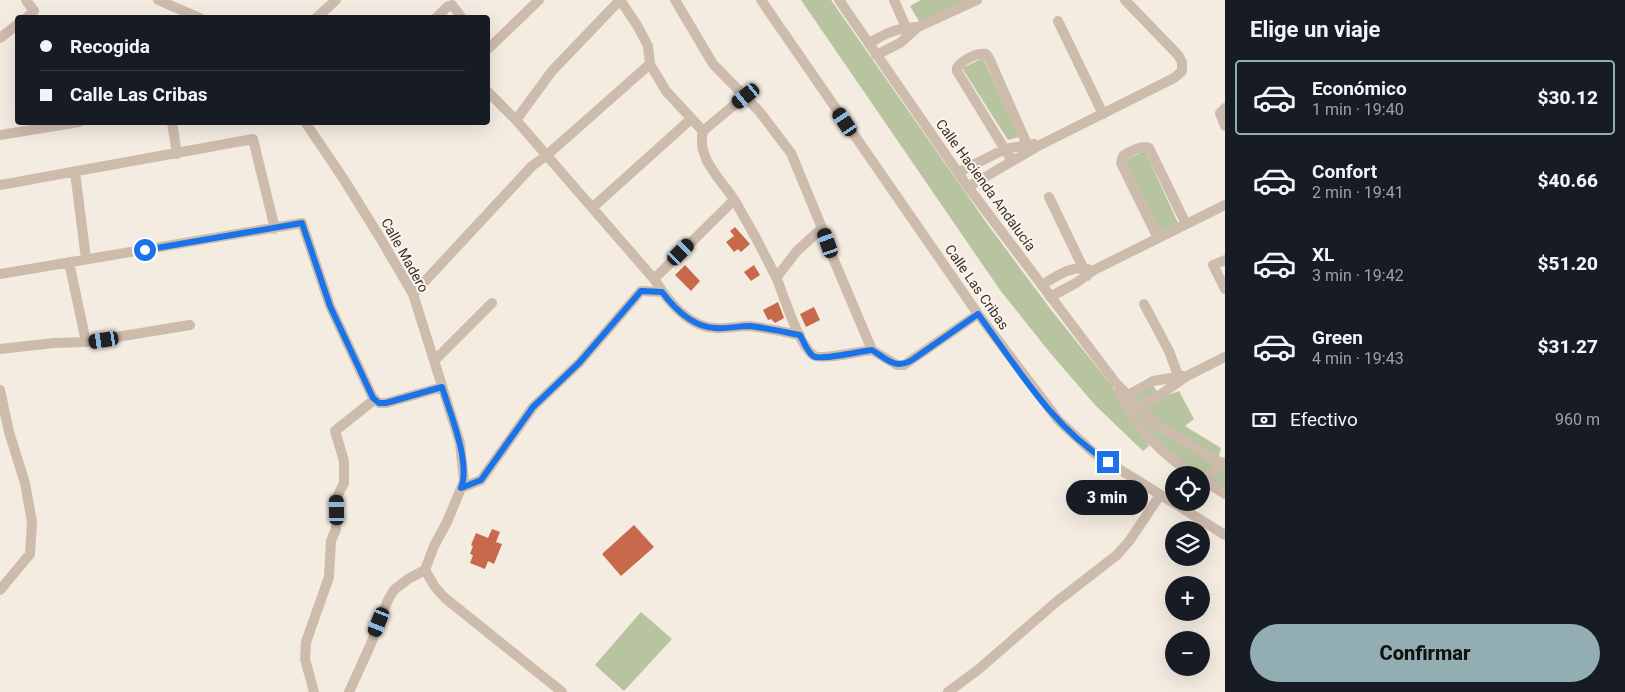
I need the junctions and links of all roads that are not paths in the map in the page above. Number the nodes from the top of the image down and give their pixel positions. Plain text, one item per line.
1 (26, 0) edge
2 (158, 0) edge
3 (336, 0) edge
4 (539, 0) edge
5 (620, 0) edge
6 (675, 0) edge
7 (761, 0) edge
8 (839, 0) edge
9 (894, 0) edge
10 (977, 0) edge
11 (1125, 0) edge
12 (29, 15) edge
13 (193, 15) edge
14 (319, 15) edge
15 (439, 15) edge
16 (460, 15) edge
17 (1058, 21) dead end
18 (15, 26) edge
19 (894, 30) junction
20 (908, 32) junction
21 (0, 38) edge
22 (900, 43) junction
23 (869, 44) junction
24 (490, 47) edge
25 (876, 55) junction
26 (650, 64) junction
27 (490, 94) edge
28 (746, 96) junction
29 (1225, 108) edge
30 (1103, 114) junction
31 (691, 119) junction
32 (516, 120) junction
33 (61, 125) edge
34 (172, 125) edge
35 (307, 125) edge
36 (1225, 126) edge
37 (703, 131) junction
38 (0, 135) edge
39 (1029, 147) junction
40 (1005, 149) junction
41 (177, 154) junction
42 (547, 155) junction
43 (1012, 161) junction
44 (75, 172) junction
45 (959, 172) junction
46 (0, 185) edge
47 (968, 186) junction
48 (1049, 197) dead end
49 (734, 200) junction
50 (1225, 205) edge
51 (592, 208) junction
52 (1186, 224) junction
53 (822, 228) junction
54 (275, 229) junction
55 (1158, 238) junction
56 (86, 259) junction
57 (1225, 260) edge
58 (69, 262) junction
59 (1070, 270) junction
60 (1088, 271) junction
61 (0, 274) edge
62 (776, 278) junction
63 (654, 279) junction
64 (1076, 283) junction
65 (1042, 286) junction
66 (1225, 289) edge
67 (662, 292) junction
68 (413, 294) junction
69 (1050, 297) junction
70 (492, 303) dead end
71 (1144, 304) dead end
72 (978, 314) junction
73 (190, 325) dead end
74 (800, 335) junction
75 (86, 342) junction
76 (0, 350) edge
77 (872, 350) junction
78 (1225, 358) edge
79 (434, 361) junction
80 (1182, 378) junction
81 (1153, 382) junction
82 (442, 387) junction
83 (0, 390) edge
84 (1160, 395) junction
85 (1124, 397) junction
86 (375, 399) junction
87 (1134, 409) junction
88 (1163, 430) junction
89 (1152, 440) junction
90 (1224, 463) edge
91 (1182, 466) edge
92 (1210, 471) edge
93 (1210, 485) edge
94 (461, 488) junction
95 (1160, 494) junction
96 (1225, 494) edge
97 (1225, 535) edge
98 (425, 570) junction
99 (0, 590) edge
100 (314, 692) edge
101 (349, 692) edge
102 (562, 692) edge
103 (948, 692) edge

1 - 12 street
2 - 13 street
3 - 14 street
4 - 24 street
5 - 26 street
5 - 32 street
6 - 28 street
7 - 72 street, Calle Las Cribas
8 - 23 street, Calle Hacienda Andalucía
9 - 20 street
10 - 20 street
11 - 30 street
15 - 16 street
17 - 30 street
18 - 21 street
19 - 20 street
19 - 22 street
19 - 23 street
20 - 22 street
22 - 25 street
23 - 25 street, Calle Hacienda Andalucía
25 - 45 street, Calle Hacienda Andalucía
26 - 31 street
26 - 42 street
27 - 32 street
28 - 37 street
28 - 53 street
29 - 36 street
30 - 39 street
31 - 37 street
31 - 51 street
32 - 42 street
33 - 38 street
34 - 41 street
35 - 68 street, Calle Madero
37 - 49 street
39 - 40 street
39 - 40 street
39 - 43 street
40 - 43 street
40 - 45 street
41 - 44 street
41 - 54 street
42 - 51 street
42 - 68 street
43 - 47 street
44 - 46 street
44 - 56 street
45 - 47 street, Calle Hacienda Andalucía
47 - 65 street, Calle Hacienda Andalucía
48 - 60 street
49 - 62 street
49 - 63 street
50 - 52 street
51 - 63 street
52 - 55 street
52 - 55 street
53 - 62 street
53 - 77 street
54 - 56 street
54 - 86 street
55 - 60 street
56 - 58 street
57 - 66 street
58 - 61 street
58 - 75 street
59 - 60 street
59 - 64 street
59 - 65 street
60 - 64 street
62 - 74 street
63 - 67 street
64 - 69 street
65 - 69 street, Calle Hacienda Andalucía
67 - 74 street
67 - 94 street
68 - 79 street, Calle Madero
69 - 85 street, Calle Hacienda Andalucía
70 - 79 street
71 - 80 street
72 - 77 street
72 - 95 street, Calle Las Cribas
73 - 75 street
74 - 77 street
75 - 76 street
78 - 80 street
79 - 82 street, Calle Madero
80 - 81 street
80 - 84 street
81 - 84 street
81 - 85 street
82 - 86 street
82 - 94 street, Calle Madero
83 - 99 street
84 - 87 street
85 - 87 street, Calle Hacienda Andalucía
86 - 100 street
87 - 88 street
87 - 89 street
88 - 89 street
88 - 90 street
89 - 91 street
90 - 92 street
93 - 96 street
94 - 98 street, Calle Madero
95 - 97 street, Calle Las Cribas
95 - 103 street
98 - 101 street
98 - 102 street

